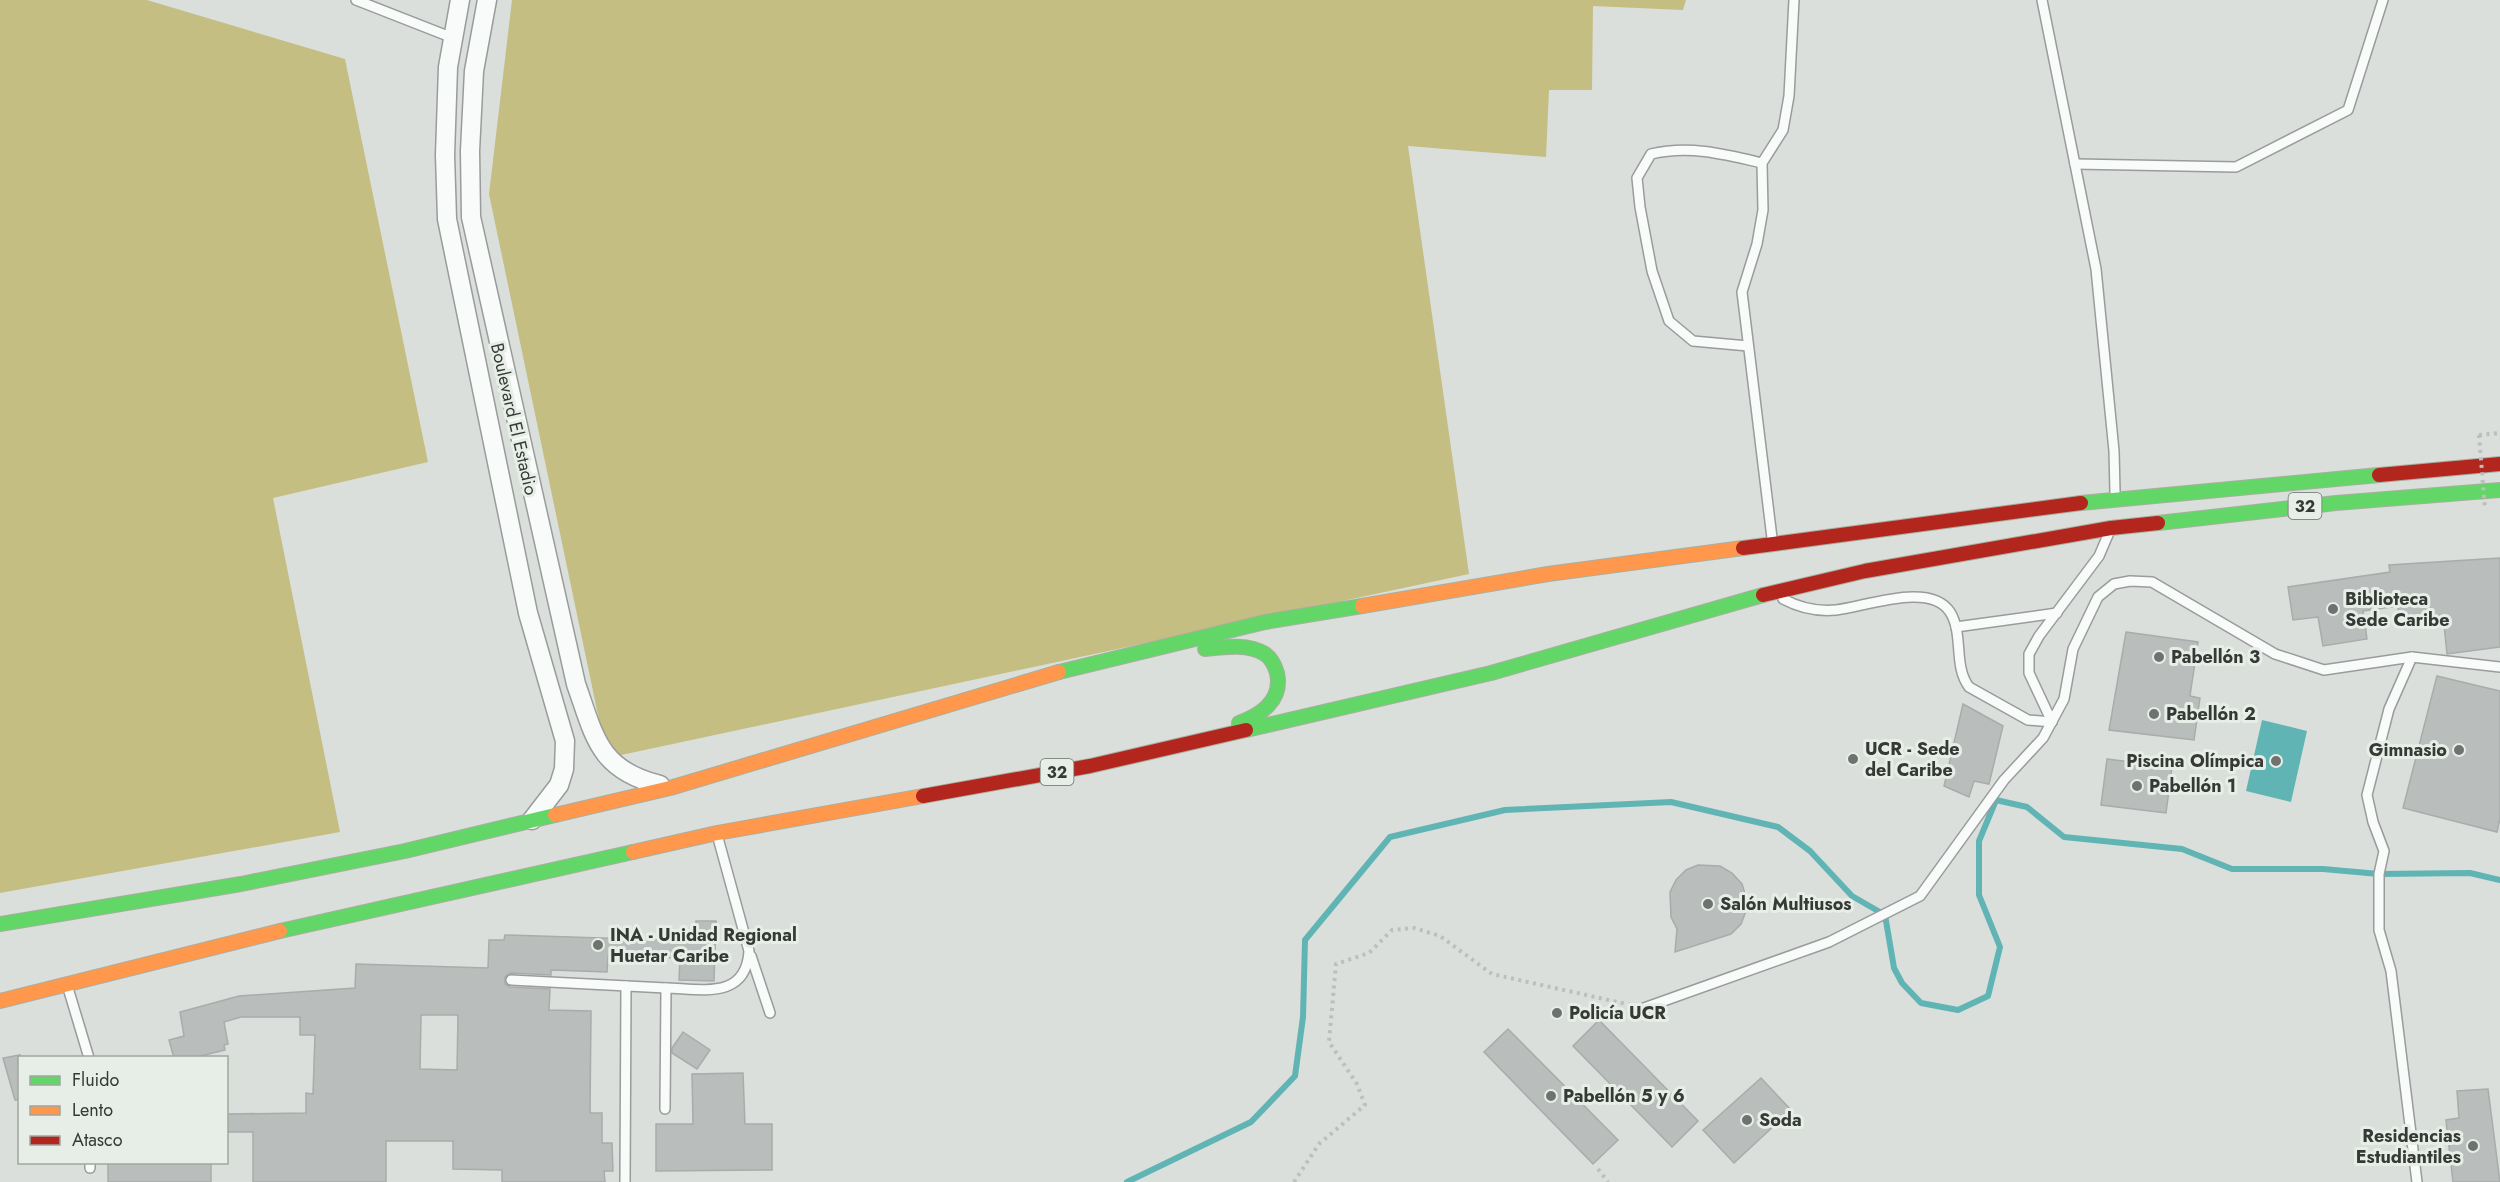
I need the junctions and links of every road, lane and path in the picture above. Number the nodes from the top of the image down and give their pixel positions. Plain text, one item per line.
1 (356, 0) edge
2 (460, 0) edge
3 (487, 0) edge
4 (1794, 0) edge
5 (2042, 0) edge
6 (2383, 0) edge
7 (453, 38) junction
8 (1762, 163) junction
9 (2075, 164) junction
10 (1748, 346) junction
11 (2500, 433) edge
12 (2500, 464) edge
13 (2500, 490) edge
14 (2115, 499) junction
15 (2485, 509) dead end
16 (2111, 528) junction
17 (1773, 546) junction
18 (1770, 593) junction
19 (2057, 613) junction
20 (1956, 627) junction
21 (2412, 657) junction
22 (2500, 667) edge
23 (1071, 669) junction
24 (2052, 722) junction
25 (1090, 766) junction
26 (670, 788) junction
27 (531, 821) junction
28 (717, 833) junction
29 (0, 924) edge
30 (749, 951) junction
31 (511, 980) dead end
32 (66, 983) junction
33 (626, 986) junction
34 (666, 988) junction
35 (0, 1001) edge
36 (1644, 1008) joint
37 (770, 1013) dead end
38 (89, 1056) edge
39 (665, 1110) dead end
40 (1598, 1169) dead end
41 (625, 1182) edge
42 (1294, 1182) edge
43 (1608, 1182) edge
44 (2417, 1182) edge

1 - 7 lane
2 - 7 street, Boulevard El Estadio
3 - 26 street, Boulevard El Estadio
4 - 8 lane
5 - 9 lane
6 - 9 lane
7 - 27 street, Boulevard El Estadio
8 - 10 lane
8 - 10 lane
9 - 14 lane
10 - 17 lane
11 - 15 path, bridge
12 - 14 highway, 32
13 - 16 highway, 32
14 - 17 highway, 32
16 - 18 highway, 32
16 - 19 lane
17 - 23 highway, 32
18 - 20 lane
18 - 25 highway, 32
19 - 20 lane
19 - 24 lane
20 - 24 lane
21 - 22 lane
21 - 24 lane
21 - 44 lane
23 - 25 highway
23 - 26 highway, 32
24 - 36 lane
25 - 28 highway, 32
26 - 27 highway, 32
27 - 29 highway, 32
28 - 30 lane
28 - 32 highway, 32
30 - 34 lane
30 - 37 lane
31 - 33 lane
32 - 35 highway, 32
32 - 38 lane
33 - 34 lane
33 - 41 lane
34 - 39 lane
36 - 42 path
40 - 43 path

